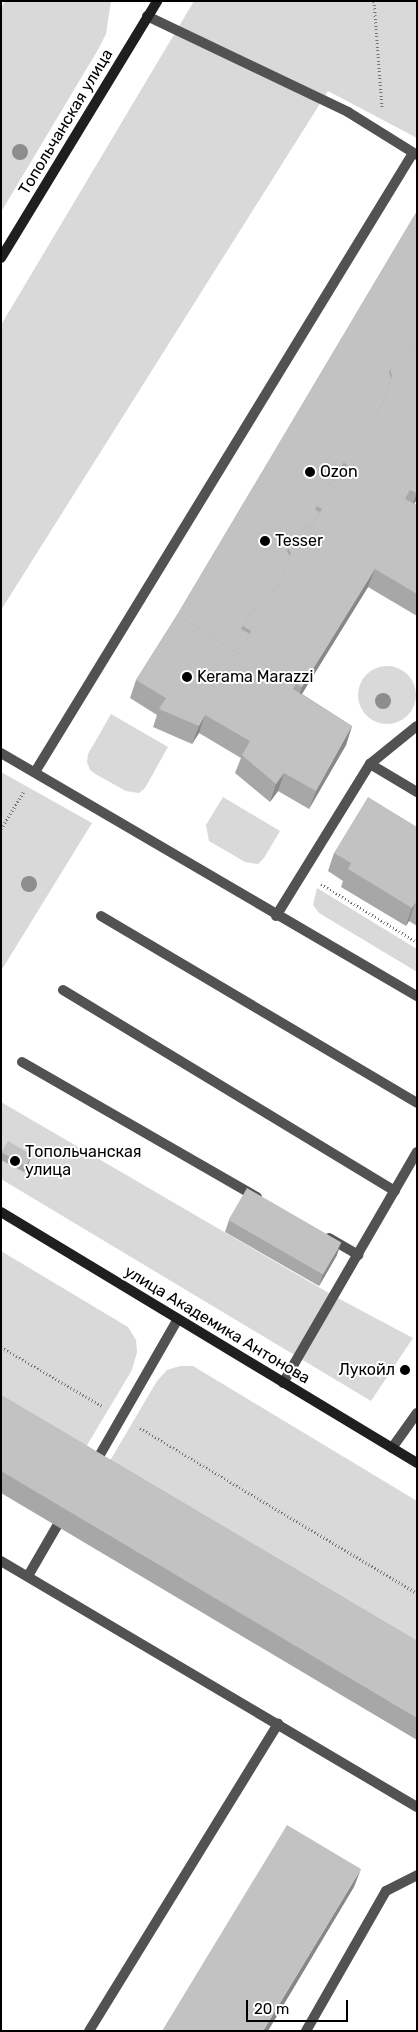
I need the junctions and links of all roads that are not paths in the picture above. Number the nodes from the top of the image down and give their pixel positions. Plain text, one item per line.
1 (157, 1) edge
2 (147, 16) junction
3 (415, 154) edge
4 (1, 258) edge
5 (417, 726) edge
6 (1, 753) edge
7 (370, 764) junction
8 (35, 772) junction
9 (417, 792) edge
10 (100, 916) dead end
11 (276, 916) junction
12 (63, 990) dead end
13 (417, 996) edge
14 (22, 1062) dead end
15 (417, 1103) edge
16 (417, 1152) edge
17 (395, 1191) junction
18 (263, 1200) edge
19 (1, 1212) edge
20 (324, 1235) edge
21 (358, 1255) junction
22 (178, 1319) junction
23 (283, 1383) junction
24 (417, 1414) edge
25 (392, 1448) junction
26 (417, 1463) edge
27 (91, 1470) edge
28 (57, 1526) edge
29 (1, 1561) edge
30 (28, 1576) junction
31 (278, 1724) junction
32 (417, 1807) edge
33 (417, 1875) edge
34 (89, 2031) edge
35 (306, 2031) edge

1 - 2 main road, Топольчанская улица
2 - 3 lane
2 - 4 main road, Топольчанская улица
3 - 8 lane
5 - 7 lane
6 - 8 lane
7 - 9 lane
7 - 11 lane
8 - 11 lane
10 - 15 lane
11 - 13 lane
12 - 17 lane
14 - 18 lane
16 - 17 lane
17 - 21 lane
19 - 22 main road, улица Академика Антонова
20 - 21 lane
21 - 23 lane
22 - 23 main road, улица Академика Антонова
22 - 27 lane
23 - 25 main road, улица Академика Антонова
24 - 25 lane
25 - 26 main road, улица Академика Антонова
28 - 30 lane
29 - 30 lane
30 - 31 lane
31 - 32 lane
31 - 34 lane
33 - 35 lane

